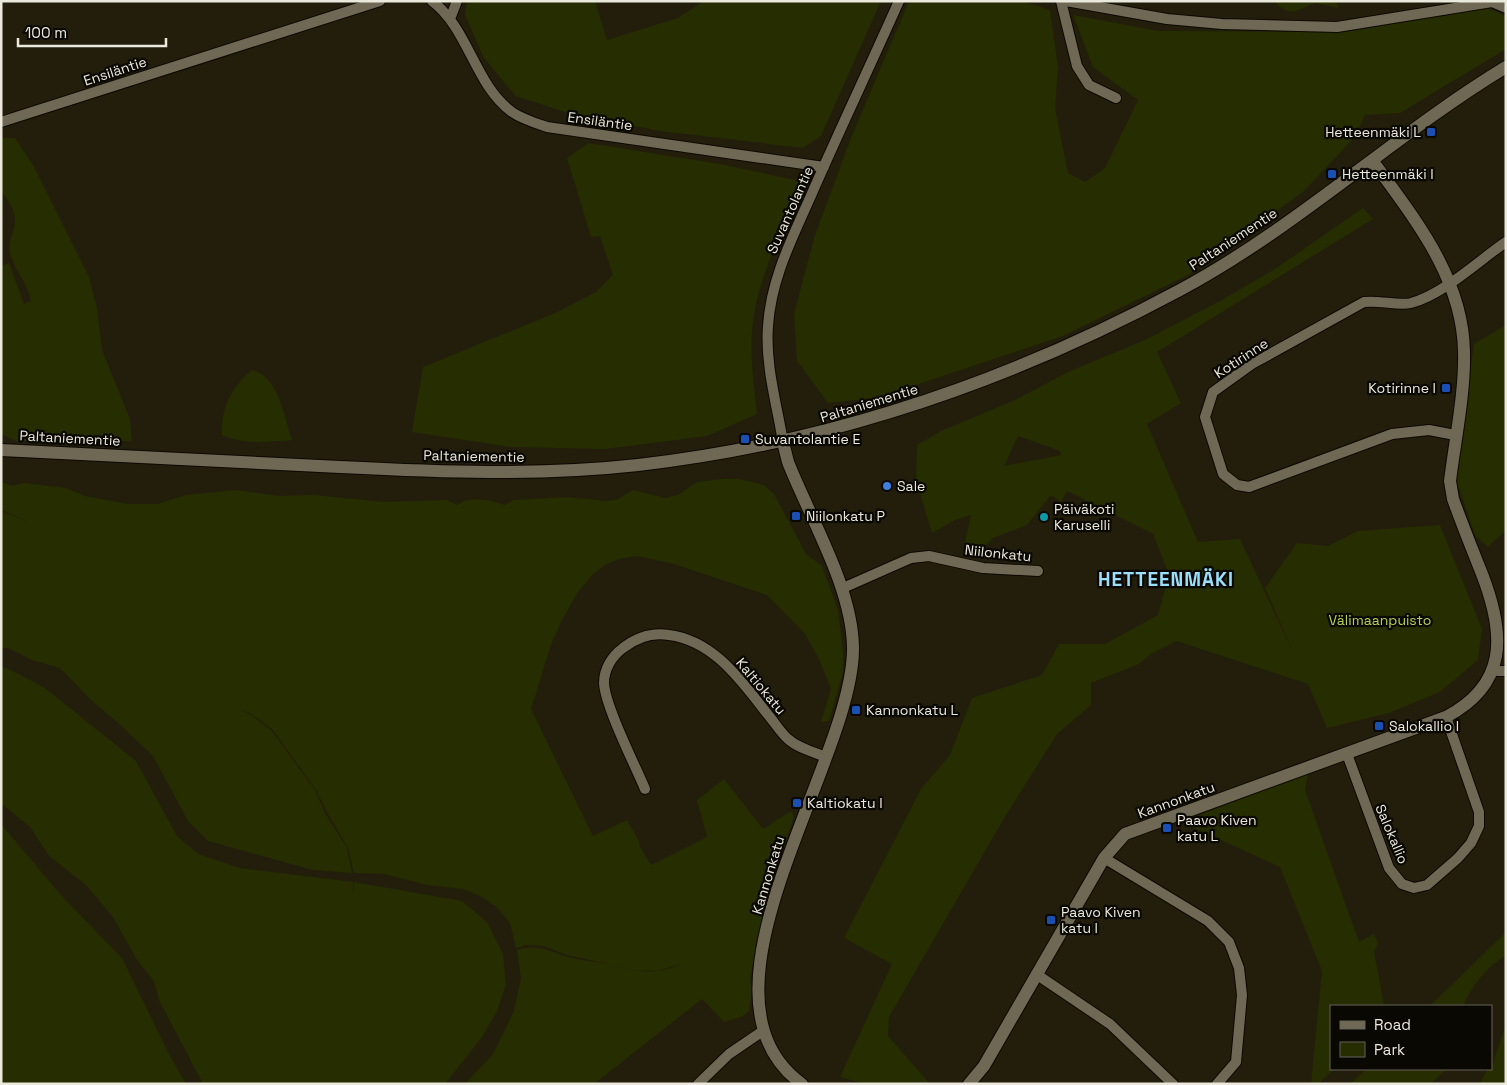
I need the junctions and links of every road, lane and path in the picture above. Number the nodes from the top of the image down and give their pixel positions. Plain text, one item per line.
1 (380, 1) edge
2 (432, 1) edge
3 (457, 1) edge
4 (900, 1) edge
5 (1061, 1) edge
6 (1066, 1) edge
7 (1506, 8) edge
8 (450, 19) junction
9 (1506, 67) edge
10 (1116, 98) dead end
11 (1, 122) edge
12 (1372, 160) junction
13 (824, 167) junction
14 (1506, 242) edge
15 (1449, 282) junction
16 (1455, 435) junction
17 (783, 442) junction
18 (1, 450) edge
19 (1038, 571) dead end
20 (843, 588) junction
21 (1501, 671) edge
22 (1446, 717) junction
23 (1348, 754) junction
24 (826, 757) junction
25 (645, 789) dead end
26 (1104, 858) junction
27 (1036, 974) junction
28 (763, 1031) junction
29 (698, 1084) edge
30 (802, 1084) edge
31 (969, 1084) edge
32 (1173, 1084) edge
33 (1217, 1084) edge

1 - 11 street, Ensiläntie
2 - 8 street, Ensiläntie
3 - 8 street
4 - 13 street, Suvantolantie
5 - 10 street
6 - 7 street
8 - 13 street, Ensiläntie
9 - 12 street, Paltaniementie
12 - 15 street, Kannonkatu
12 - 17 street, Paltaniementie
13 - 17 street, Suvantolantie
14 - 15 street, Kotirinne
15 - 16 street, Kannonkatu
15 - 16 street, Kotirinne
16 - 21 street, Kannonkatu
17 - 18 street, Paltaniementie
17 - 20 street, Kannonkatu
19 - 20 street, Niilonkatu
20 - 24 street, Kannonkatu
21 - 22 street, Kannonkatu
22 - 23 street, Kannonkatu
22 - 23 street, Salokallio
23 - 26 street, Kannonkatu
24 - 25 street, Kaltiokatu
24 - 28 street, Kannonkatu
26 - 27 street, Kannonkatu
26 - 33 street
27 - 31 street, Kannonkatu
27 - 32 street
28 - 29 street
28 - 30 street, Kannonkatu

